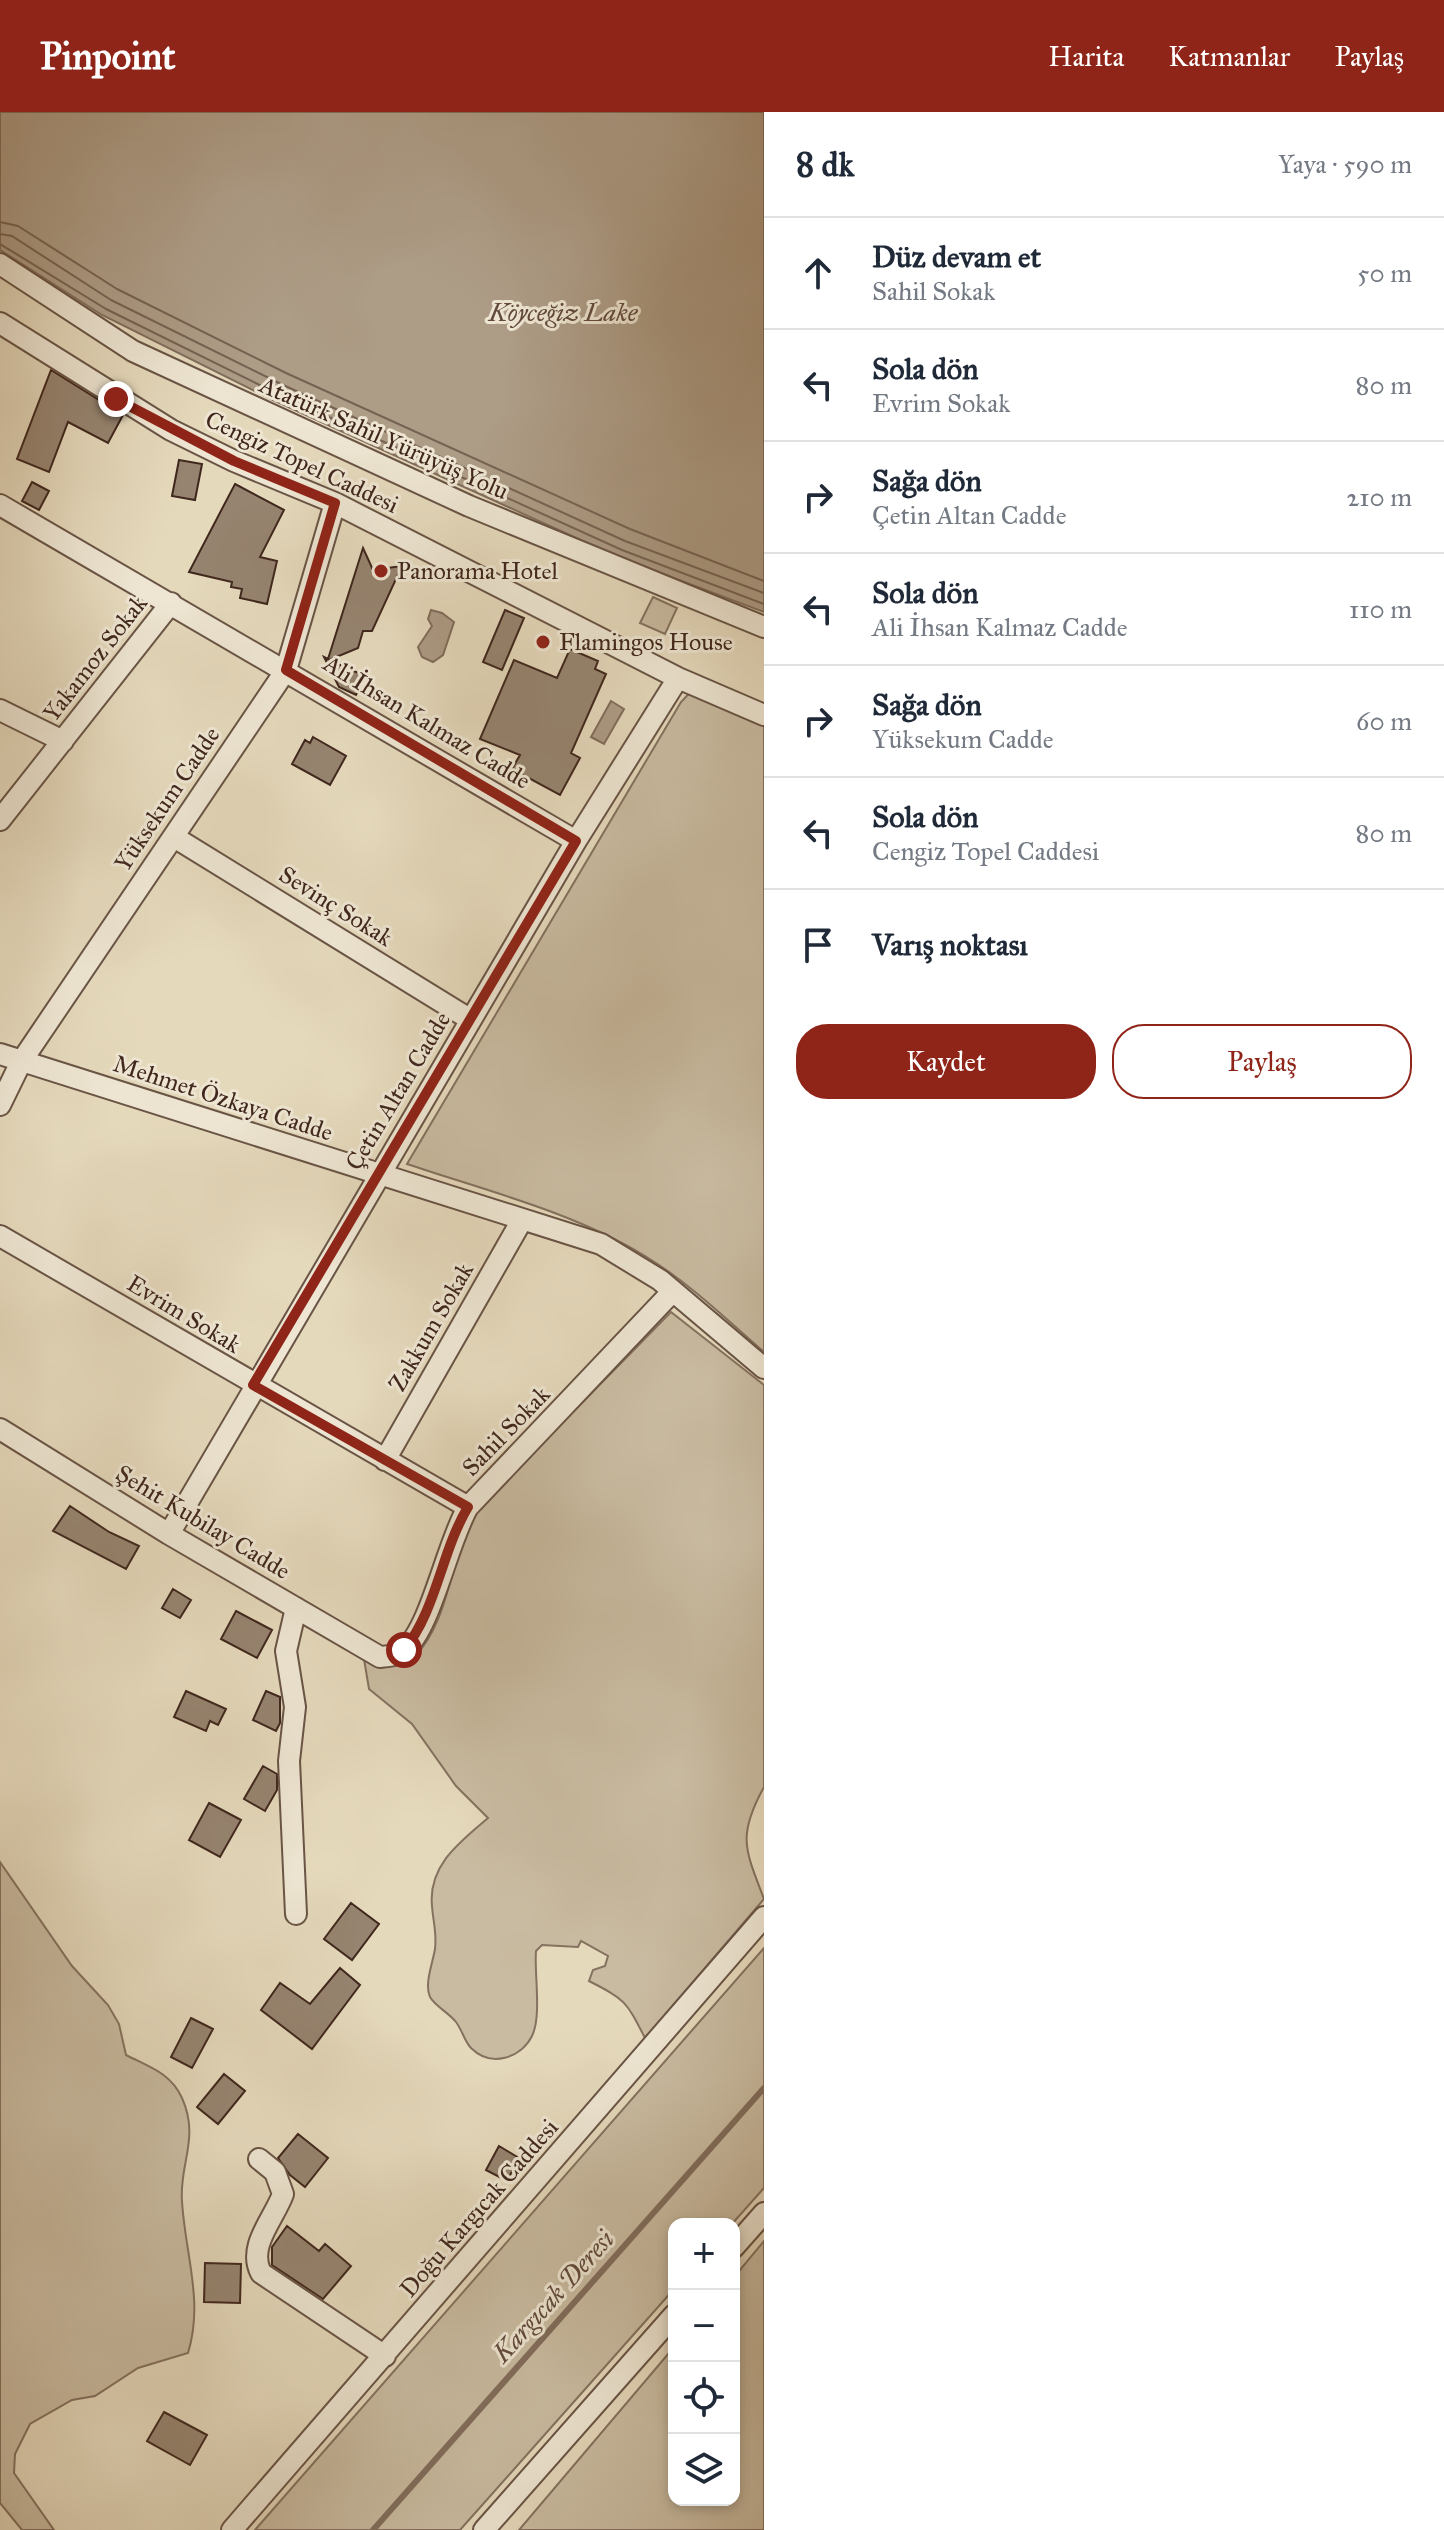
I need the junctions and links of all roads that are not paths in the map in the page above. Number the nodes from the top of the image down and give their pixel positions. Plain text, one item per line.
1 (0, 264) edge
2 (0, 323) edge
3 (335, 503) junction
4 (0, 505) edge
5 (171, 603) junction
6 (764, 627) edge
7 (286, 670) junction
8 (678, 678) junction
9 (0, 710) edge
10 (764, 715) edge
11 (63, 741) junction
12 (0, 820) edge
13 (174, 837) junction
14 (576, 841) junction
15 (471, 1020) junction
16 (0, 1054) edge
17 (21, 1062) junction
18 (0, 1105) edge
19 (378, 1174) junction
20 (522, 1220) junction
21 (0, 1236) edge
22 (673, 1291) junction
23 (764, 1368) edge
24 (253, 1385) junction
25 (0, 1429) edge
26 (385, 1460) junction
27 (468, 1507) junction
28 (169, 1534) junction
29 (296, 1608) junction
30 (380, 1657) joint
31 (296, 1914) dead end
32 (764, 1917) edge
33 (259, 2159) dead end
34 (764, 2213) edge
35 (740, 2240) edge
36 (668, 2322) edge
37 (385, 2356) junction
38 (232, 2530) edge
39 (484, 2530) edge

1 - 6 street, Atatürk Sahil Yürüyüş Yolu
2 - 3 street, Cengiz Topel Caddesi
3 - 7 street, Yüksekum Cadde
3 - 8 street, Cengiz Topel Caddesi
4 - 5 street, Ali İhsan Kalmaz Cadde
5 - 7 street, Ali İhsan Kalmaz Cadde
5 - 11 street, Yakamoz Sokak
7 - 13 street, Yüksekum Cadde
7 - 14 street, Ali İhsan Kalmaz Cadde
8 - 10 street, Cengiz Topel Caddesi
8 - 14 street, Çetin Altan Cadde
9 - 11 street
11 - 12 street, Yakamoz Sokak
13 - 15 street, Sevinç Sokak
13 - 17 street, Yüksekum Cadde
14 - 15 street, Çetin Altan Cadde
15 - 19 street, Çetin Altan Cadde
16 - 17 street, Mehmet Özkaya Cadde
17 - 18 street, Yüksekum Cadde
17 - 19 street, Mehmet Özkaya Cadde
19 - 20 street, Mehmet Özkaya Cadde
19 - 24 street, Çetin Altan Cadde
20 - 22 street, Mehmet Özkaya Cadde
20 - 26 street, Zakkum Sokak
21 - 24 street, Evrim Sokak
22 - 23 street, Mehmet Özkaya Cadde
22 - 27 street, Sahil Sokak
24 - 26 street, Evrim Sokak
24 - 28 street, Çetin Altan Cadde
25 - 28 street, Şehit Kubilay Cadde
26 - 27 street, Evrim Sokak
27 - 30 street, Sahil Sokak
28 - 29 street, Şehit Kubilay Cadde
29 - 30 street, Şehit Kubilay Cadde
29 - 31 street
32 - 37 street, Doğu Kargıcak Caddesi
33 - 37 street
34 - 35 street
36 - 39 street
37 - 38 street, Doğu Kargıcak Caddesi

